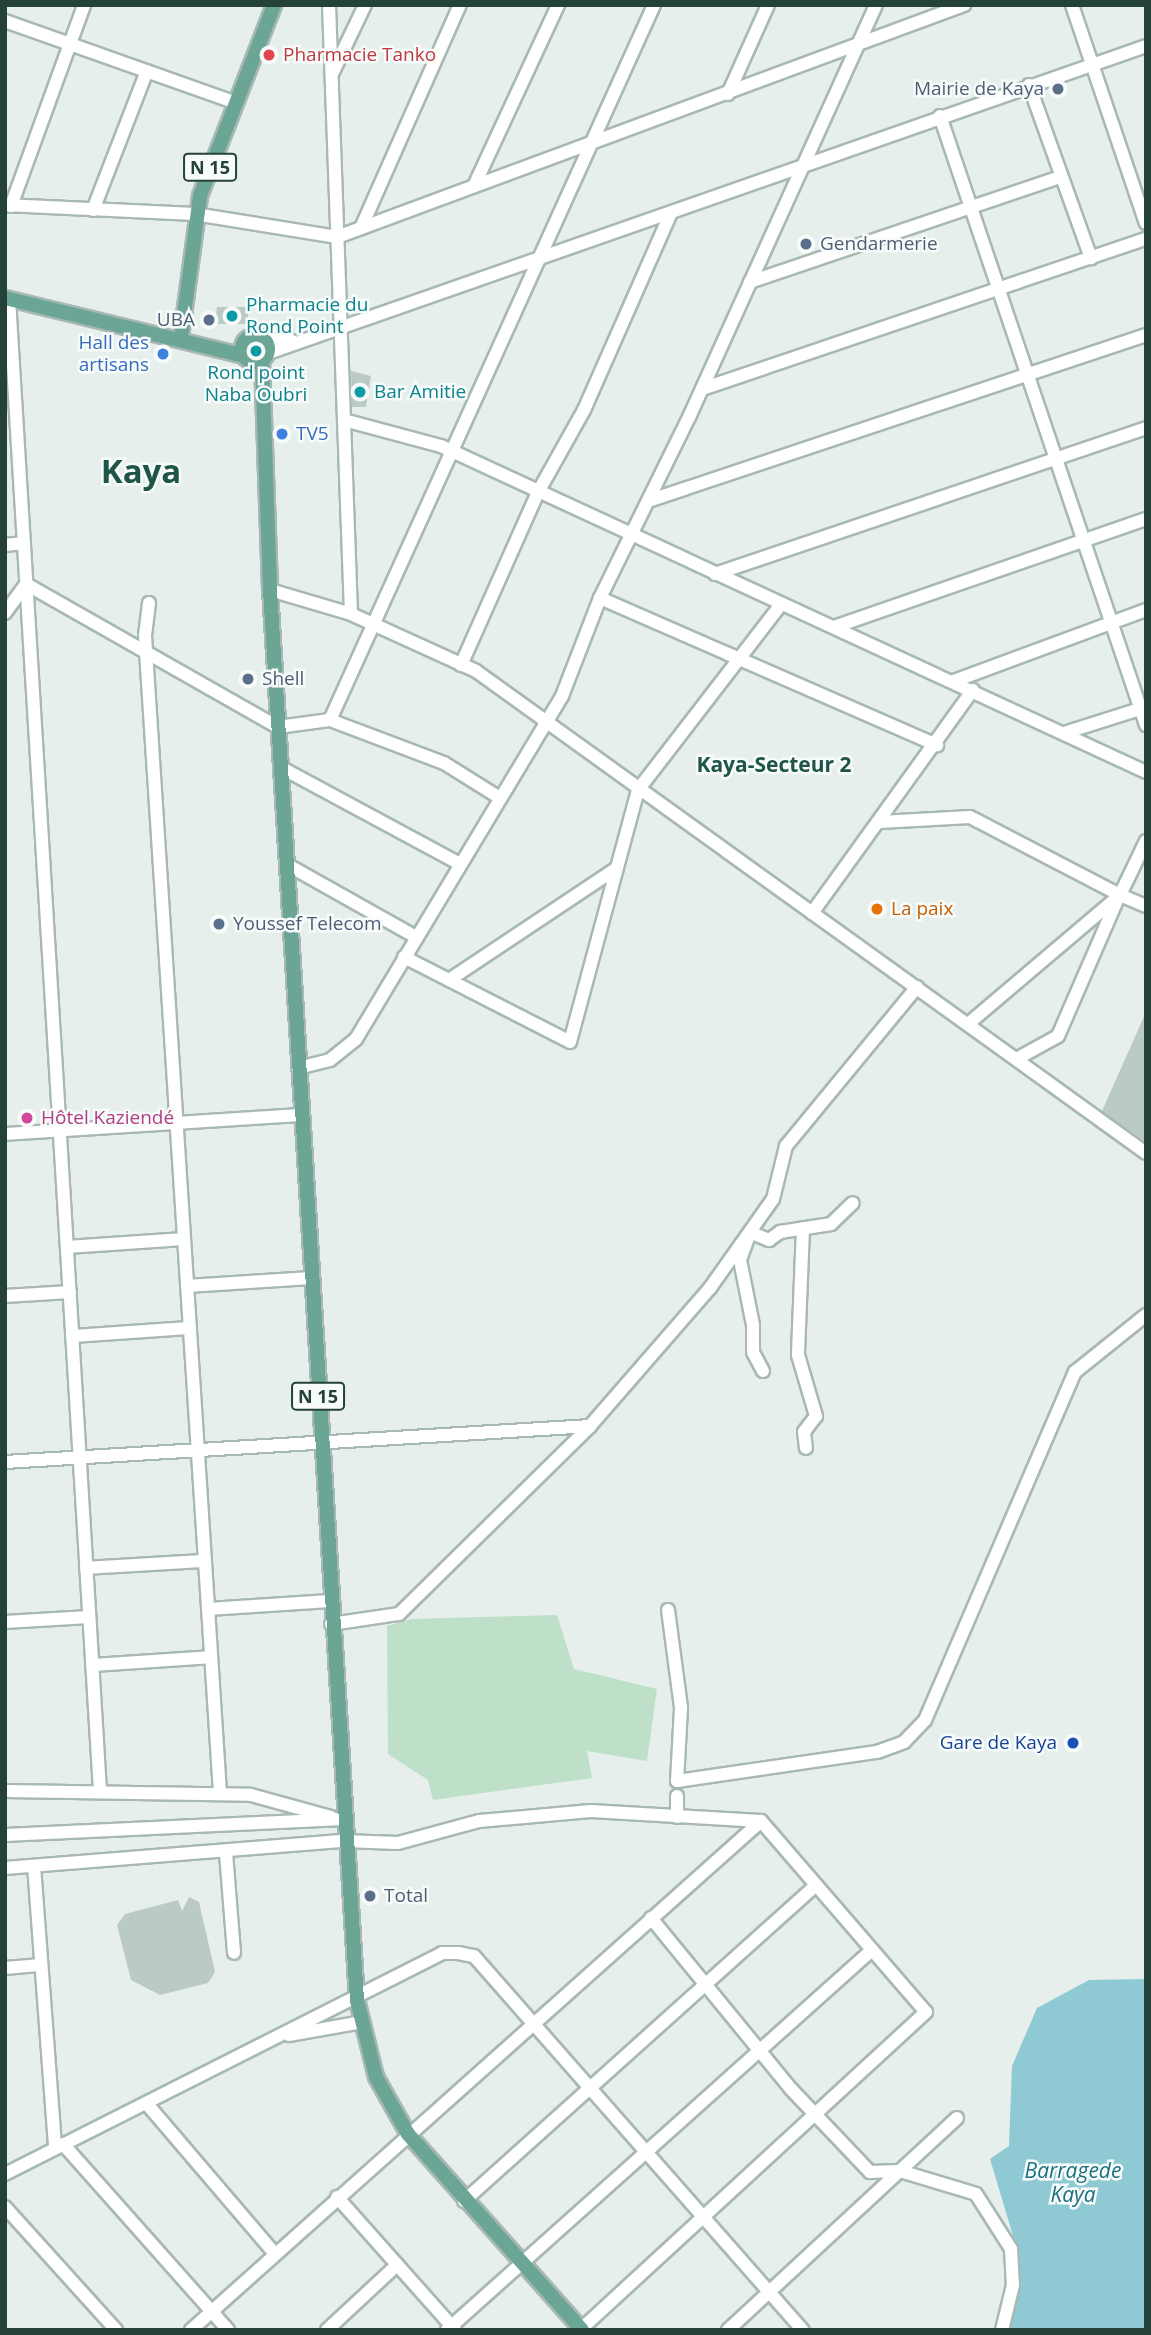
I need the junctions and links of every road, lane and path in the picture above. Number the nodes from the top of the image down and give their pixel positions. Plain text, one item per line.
1 (84, 5) edge
2 (274, 5) edge
3 (329, 5) edge
4 (365, 5) edge
5 (460, 5) edge
6 (558, 5) edge
7 (654, 5) edge
8 (768, 5) edge
9 (876, 5) edge
10 (964, 5) edge
11 (1072, 5) edge
12 (5, 21) edge
13 (69, 44) junction
14 (1146, 46) edge
15 (856, 49) junction
16 (1092, 64) junction
17 (147, 71) junction
18 (332, 76) junction
19 (1029, 85) junction
20 (728, 94) junction
21 (234, 102) junction
22 (940, 116) junction
23 (591, 144) junction
24 (803, 165) junction
25 (1061, 177) junction
26 (474, 186) junction
27 (8, 206) edge
28 (971, 207) junction
29 (93, 210) junction
30 (671, 213) junction
31 (195, 215) junction
32 (1146, 223) edge
33 (361, 228) junction
34 (337, 237) junction
35 (1146, 239) edge
36 (1091, 258) junction
37 (538, 261) junction
38 (750, 282) junction
39 (998, 289) junction
40 (7, 299) edge
41 (341, 330) junction
42 (1146, 335) edge
43 (181, 337) junction
44 (256, 352) junction
45 (1026, 374) junction
46 (10, 386) edge
47 (702, 389) junction
48 (344, 420) junction
49 (1146, 428) edge
50 (450, 451) junction
51 (1055, 458) junction
52 (19, 466) junction
53 (5, 467) edge
54 (537, 494) junction
55 (648, 501) junction
56 (1146, 519) edge
57 (630, 537) junction
58 (1083, 540) junction
59 (24, 543) junction
60 (5, 545) edge
61 (715, 574) junction
62 (26, 584) junction
63 (270, 590) junction
64 (600, 598) junction
65 (149, 603) dead end
66 (781, 604) junction
67 (1146, 610) edge
68 (5, 613) edge
69 (351, 614) junction
70 (1110, 621) junction
71 (373, 623) junction
72 (834, 627) junction
73 (149, 654) junction
74 (740, 659) junction
75 (461, 665) junction
76 (954, 681) junction
77 (973, 690) junction
78 (1143, 708) edge
79 (330, 720) junction
80 (546, 722) junction
81 (1146, 725) edge
82 (278, 727) junction
83 (1064, 733) junction
84 (937, 745) junction
85 (280, 767) junction
86 (1146, 772) edge
87 (638, 790) junction
88 (500, 798) junction
89 (880, 821) junction
90 (1146, 841) edge
91 (460, 863) junction
92 (286, 864) junction
93 (617, 868) junction
94 (1119, 895) junction
95 (1146, 906) edge
96 (813, 913) junction
97 (416, 937) junction
98 (404, 957) junction
99 (449, 980) junction
100 (917, 987) junction
101 (968, 1024) junction
102 (1020, 1057) dead end
103 (298, 1068) junction
104 (301, 1115) junction
105 (178, 1123) junction
106 (60, 1130) junction
107 (5, 1134) edge
108 (1146, 1153) edge
109 (853, 1203) dead end
110 (803, 1228) junction
111 (750, 1232) junction
112 (184, 1239) junction
113 (67, 1247) junction
114 (311, 1278) junction
115 (187, 1286) junction
116 (69, 1292) junction
117 (5, 1296) edge
118 (1146, 1315) edge
119 (190, 1328) junction
120 (72, 1336) junction
121 (763, 1371) dead end
122 (590, 1426) junction
123 (321, 1444) junction
124 (806, 1448) dead end
125 (198, 1451) junction
126 (80, 1458) junction
127 (5, 1462) edge
128 (205, 1561) junction
129 (86, 1568) junction
130 (330, 1601) junction
131 (208, 1609) junction
132 (668, 1610) dead end
133 (89, 1617) junction
134 (5, 1622) edge
135 (331, 1624) junction
136 (211, 1657) junction
137 (92, 1665) junction
138 (5, 1791) edge
139 (100, 1792) junction
140 (220, 1794) junction
141 (677, 1796) dead end
142 (677, 1816) junction
143 (341, 1819) junction
144 (761, 1821) junction
145 (5, 1835) edge
146 (344, 1841) junction
147 (226, 1853) junction
148 (34, 1866) junction
149 (5, 1868) edge
150 (816, 1885) junction
151 (650, 1918) junction
152 (872, 1950) junction
153 (234, 1953) dead end
154 (41, 1965) junction
155 (5, 1968) edge
156 (705, 1985) junction
157 (357, 2000) junction
158 (362, 2022) junction
159 (533, 2022) junction
160 (282, 2036) junction
161 (760, 2051) junction
162 (590, 2088) junction
163 (146, 2104) junction
164 (817, 2116) junction
165 (957, 2118) dead end
166 (408, 2134) junction
167 (59, 2146) junction
168 (647, 2152) junction
169 (900, 2171) junction
170 (5, 2174) edge
171 (337, 2197) junction
172 (464, 2201) junction
173 (5, 2207) edge
174 (704, 2218) junction
175 (275, 2254) junction
176 (521, 2264) junction
177 (397, 2265) junction
178 (769, 2292) junction
179 (212, 2312) junction
180 (451, 2328) edge
181 (582, 2329) edge
182 (116, 2330) edge
183 (191, 2330) edge
184 (228, 2330) edge
185 (327, 2330) edge
186 (728, 2330) edge
187 (803, 2330) edge
188 (1002, 2330) edge

1 - 13 street
2 - 21 main road, N 15
3 - 18 street
4 - 18 street
5 - 33 street
6 - 26 street
7 - 23 street
8 - 20 street
9 - 15 street
10 - 15 street
11 - 16 street
12 - 13 street
13 - 17 street
13 - 27 street
14 - 16 street
15 - 20 street
15 - 24 street
16 - 19 street
16 - 32 street
17 - 21 street
17 - 29 street
18 - 34 street
19 - 22 street
19 - 25 street
20 - 23 street
21 - 31 main road, N 15
22 - 24 street
22 - 28 street
23 - 26 street
23 - 37 street
24 - 30 street
24 - 38 street
25 - 28 street
25 - 36 street
26 - 33 street
27 - 29 street
28 - 38 street
28 - 39 street
29 - 31 street
30 - 37 street
30 - 54 street
31 - 34 street
31 - 43 main road, N 15
33 - 34 street
34 - 41 street
35 - 36 street
36 - 39 street
37 - 41 street
37 - 50 street
38 - 47 street
39 - 45 street
39 - 47 street
40 - 43 main road
40 - 46 street
41 - 44 street
41 - 48 street
42 - 45 street
43 - 44 main road
44 - 63 main road, N 15
45 - 51 street
45 - 55 street
46 - 52 street
47 - 55 street
48 - 50 street
48 - 69 street
49 - 51 street
50 - 54 street
50 - 71 street
51 - 58 street
51 - 61 street
52 - 53 street
52 - 59 street
54 - 57 street
54 - 75 street
55 - 57 street
56 - 58 street
57 - 61 street
57 - 64 street
58 - 70 street
58 - 72 street
59 - 60 street
59 - 62 street
61 - 66 street
62 - 68 street
62 - 73 street
62 - 106 street
63 - 69 street
63 - 82 main road, N 15
64 - 74 street
64 - 80 street
65 - 73 street
66 - 72 street
66 - 74 street
67 - 70 street
69 - 71 street
70 - 76 street
70 - 78 street
71 - 75 street
71 - 79 street
72 - 76 street
73 - 82 street
73 - 105 street
74 - 84 street
74 - 87 street
75 - 80 street
76 - 77 street
77 - 83 street
77 - 84 street
78 - 81 street
78 - 83 street
79 - 82 street
79 - 88 street
80 - 87 street
80 - 88 street
82 - 85 main road, N 15
83 - 86 street
84 - 89 street
85 - 91 street
85 - 92 main road, N 15
87 - 93 street
87 - 96 street
88 - 91 street
89 - 94 street
89 - 96 street
90 - 94 street
91 - 97 street
92 - 97 street
92 - 103 main road, N 15
93 - 99 street
93 - 99 street
94 - 95 street
94 - 101 street
94 - 102 street
96 - 100 street
97 - 98 street
98 - 99 street
98 - 103 street
100 - 101 street
100 - 111 street
101 - 108 street
103 - 104 main road, N 15
104 - 105 street
104 - 114 main road, N 15
105 - 106 street
105 - 112 street
106 - 107 street
106 - 113 street
109 - 110 street
110 - 111 street
110 - 124 street
111 - 121 street
111 - 122 street
112 - 113 street
112 - 115 street
113 - 116 street
114 - 115 street
114 - 123 main road, N 15
115 - 119 street
116 - 117 street
116 - 120 street
118 - 132 street
119 - 120 street
119 - 125 street
120 - 126 street
122 - 123 street
122 - 135 street
123 - 125 street
123 - 130 main road, N 15
125 - 126 street
125 - 128 street
126 - 127 street
126 - 129 street
128 - 129 street
128 - 131 street
129 - 133 street
130 - 131 street
130 - 135 main road, N 15
131 - 136 street
133 - 134 street
133 - 137 street
135 - 143 main road, N 15
136 - 137 street
136 - 140 street
137 - 139 street
138 - 139 street
139 - 140 street
140 - 143 street
141 - 142 street
142 - 144 street
142 - 146 street
143 - 145 street
143 - 146 main road, N 15
144 - 150 street
144 - 151 street
146 - 147 street
146 - 157 main road, N 15
147 - 148 street
147 - 153 street
148 - 149 street
148 - 154 street
150 - 152 street
150 - 156 street
151 - 156 street
151 - 159 street
152 - 161 street
152 - 164 street
154 - 155 street
154 - 167 street
156 - 161 street
156 - 162 street
157 - 158 main road, N 15
157 - 159 street
157 - 160 street
158 - 160 street
158 - 166 main road, N 15
159 - 162 street
159 - 166 street
160 - 163 street
161 - 164 street
161 - 168 street
162 - 168 street
162 - 172 street
163 - 167 street
163 - 175 street
164 - 169 street
164 - 174 street
165 - 169 street
166 - 171 street
166 - 172 main road, N 15
167 - 170 street
167 - 179 street
168 - 174 street
168 - 176 street
169 - 178 street
169 - 188 street
171 - 175 street
171 - 177 street
172 - 176 main road, N 15
173 - 182 street
174 - 178 street
174 - 181 street
175 - 179 street
176 - 180 street
176 - 181 main road, N 15
177 - 180 street
177 - 185 street
178 - 186 street
178 - 187 street
179 - 183 street
179 - 184 street

